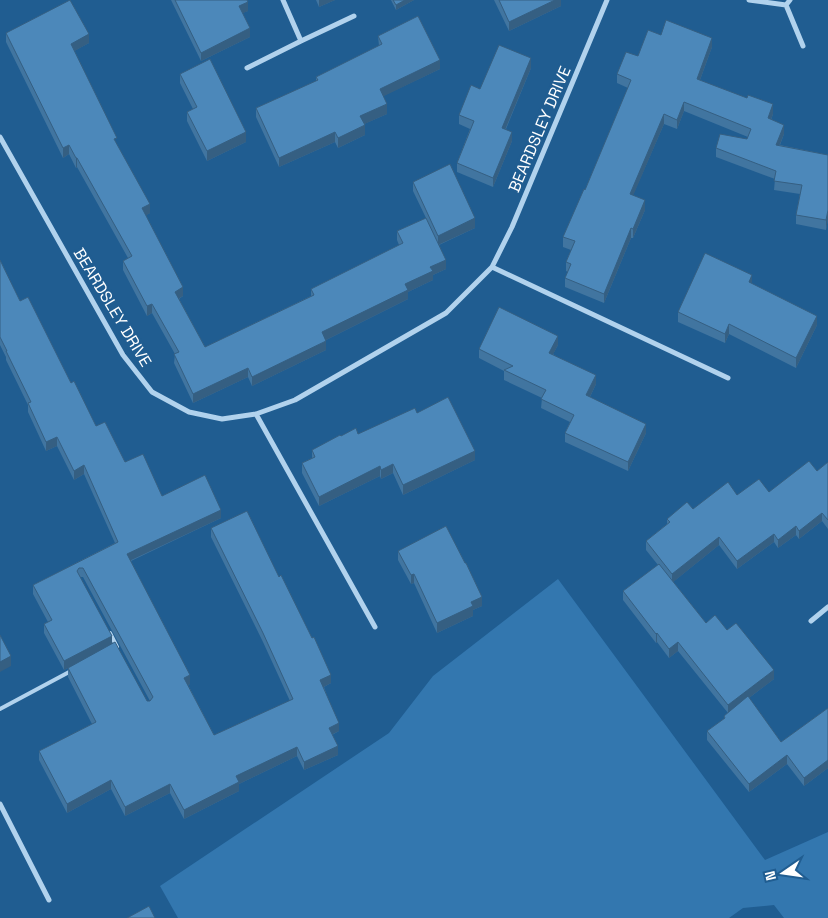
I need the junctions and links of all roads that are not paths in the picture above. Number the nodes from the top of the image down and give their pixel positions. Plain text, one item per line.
1 (283, 0) edge
2 (606, 0) edge
3 (750, 0) edge
4 (790, 0) edge
5 (786, 5) junction
6 (354, 16) dead end
7 (301, 41) junction
8 (803, 46) dead end
9 (248, 68) dead end
10 (0, 137) edge
11 (492, 267) junction
12 (728, 378) dead end
13 (256, 414) junction
14 (828, 608) edge
15 (811, 621) dead end
16 (375, 627) dead end
17 (108, 630) edge
18 (117, 646) junction
19 (108, 650) edge
20 (121, 654) edge
21 (75, 668) edge
22 (0, 709) edge
23 (0, 804) edge
24 (49, 900) dead end

1 - 7 street
2 - 11 street, BEARDSLEY DRIVE
3 - 5 street
4 - 5 street
5 - 8 street
6 - 7 street
7 - 9 street
10 - 13 street, BEARDSLEY DRIVE
11 - 12 street
11 - 13 street, BEARDSLEY DRIVE
13 - 16 street
14 - 15 street
17 - 18 lane
18 - 19 lane
18 - 20 lane
21 - 22 lane
23 - 24 street

